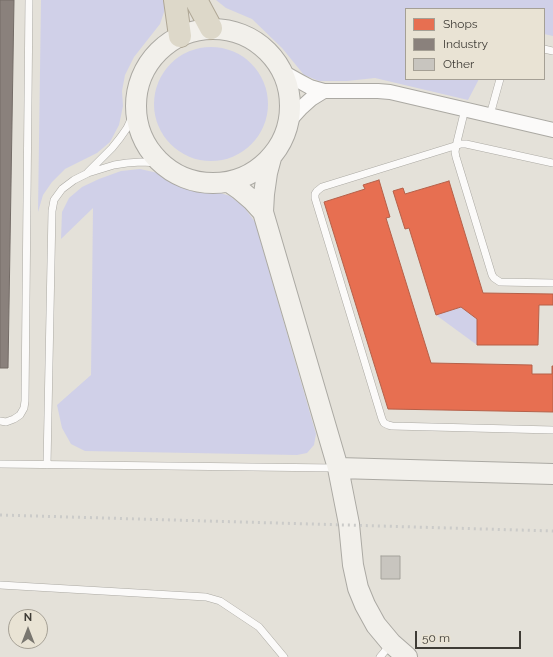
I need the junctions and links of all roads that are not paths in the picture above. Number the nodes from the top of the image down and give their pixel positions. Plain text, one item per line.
1 (29, 0) edge
2 (176, 0) edge
3 (196, 0) edge
4 (211, 28) junction
5 (180, 36) junction
6 (283, 72) junction
7 (500, 80) edge
8 (324, 91) junction
9 (465, 109) junction
10 (135, 112) junction
11 (490, 115) junction
12 (290, 120) junction
13 (553, 130) edge
14 (456, 146) junction
15 (271, 158) junction
16 (160, 163) junction
17 (553, 163) edge
18 (88, 172) junction
19 (229, 182) junction
20 (263, 212) junction
21 (553, 283) edge
22 (0, 421) edge
23 (553, 430) edge
24 (0, 464) edge
25 (47, 465) junction
26 (338, 468) junction
27 (553, 474) edge
28 (0, 585) edge
29 (386, 650) edge
30 (284, 657) edge
31 (407, 657) edge

1 - 22 lane
2 - 5 highway
3 - 4 highway
4 - 5 street
4 - 6 street
5 - 10 street
6 - 8 street
6 - 12 street
7 - 11 lane
8 - 9 street
8 - 12 street
9 - 11 street
9 - 14 lane
10 - 16 street
10 - 18 lane
11 - 13 street
12 - 15 street
14 - 17 lane
14 - 21 lane
14 - 23 lane
15 - 19 street
15 - 20 street
16 - 18 lane
16 - 19 street
18 - 25 lane
19 - 20 street
20 - 26 street
24 - 25 lane
25 - 26 lane
26 - 27 street
26 - 29 street
28 - 30 lane
29 - 31 street

